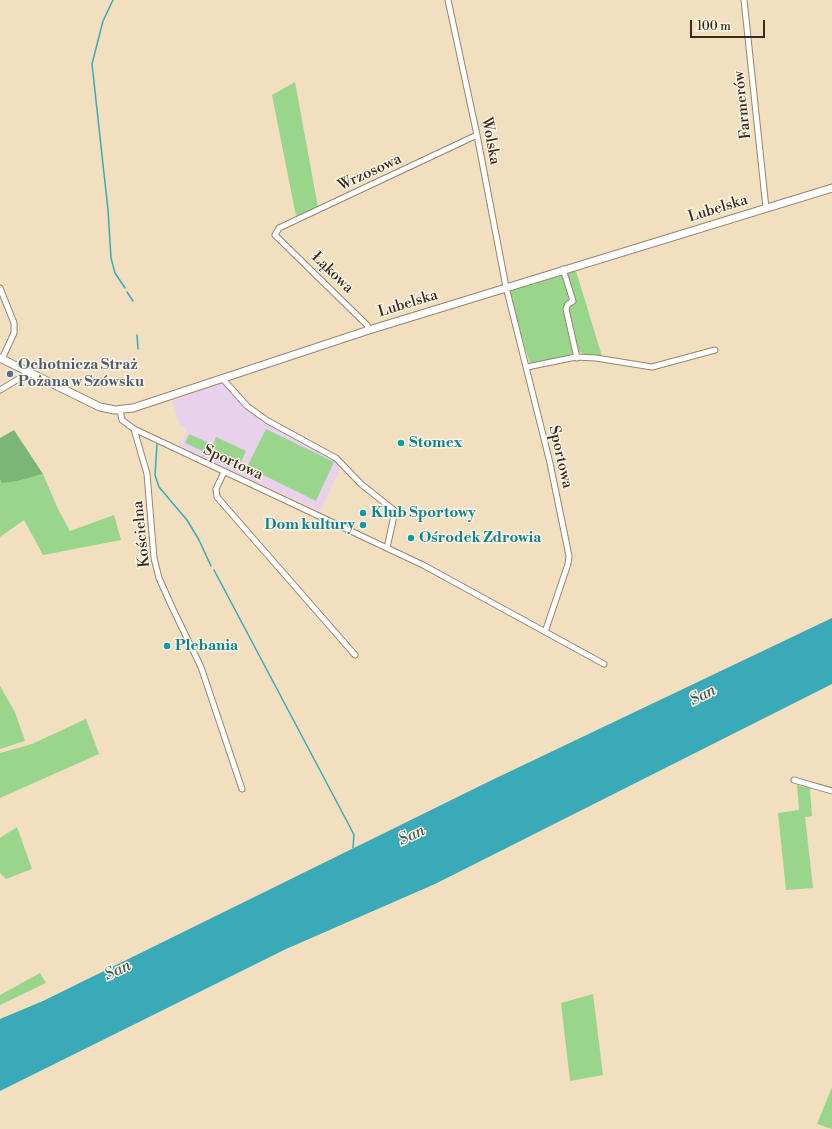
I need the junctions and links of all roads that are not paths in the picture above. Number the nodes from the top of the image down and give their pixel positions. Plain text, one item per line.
1 (448, 0) edge
2 (744, 0) edge
3 (477, 135) junction
4 (832, 188) edge
5 (766, 208) junction
6 (275, 235) joint
7 (563, 270) junction
8 (506, 287) junction
9 (0, 288) edge
10 (369, 330) junction
11 (715, 350) dead end
12 (577, 358) junction
13 (1, 359) edge
14 (527, 367) junction
15 (30, 372) junction
16 (222, 378) junction
17 (0, 390) edge
18 (120, 410) junction
19 (134, 429) junction
20 (224, 472) junction
21 (387, 548) junction
22 (545, 632) junction
23 (356, 654) dead end
24 (604, 664) dead end
25 (794, 780) dead end
26 (242, 789) dead end
27 (832, 791) edge

1 - 3 street, Wolska
2 - 5 street, Farmerów
3 - 6 street, Wrzosowa
3 - 8 street, Wolska
4 - 5 main road, Lubelska
5 - 7 main road, Lubelska
6 - 10 street, Łąkowa
7 - 8 main road, Lubelska
7 - 12 street
8 - 10 main road, Lubelska
8 - 14 street, Sportowa
9 - 13 street
10 - 16 main road, Lubelska
11 - 12 street
12 - 14 street
13 - 15 main road, Lubelska
14 - 22 street, Sportowa
15 - 17 street
15 - 18 main road, Lubelska
16 - 18 main road, Lubelska
16 - 21 street
18 - 19 street, Sportowa
19 - 20 street, Sportowa
19 - 26 street, Kościelna
20 - 21 street, Sportowa
20 - 23 street
21 - 22 street, Sportowa
22 - 24 street, Sportowa
25 - 27 street

